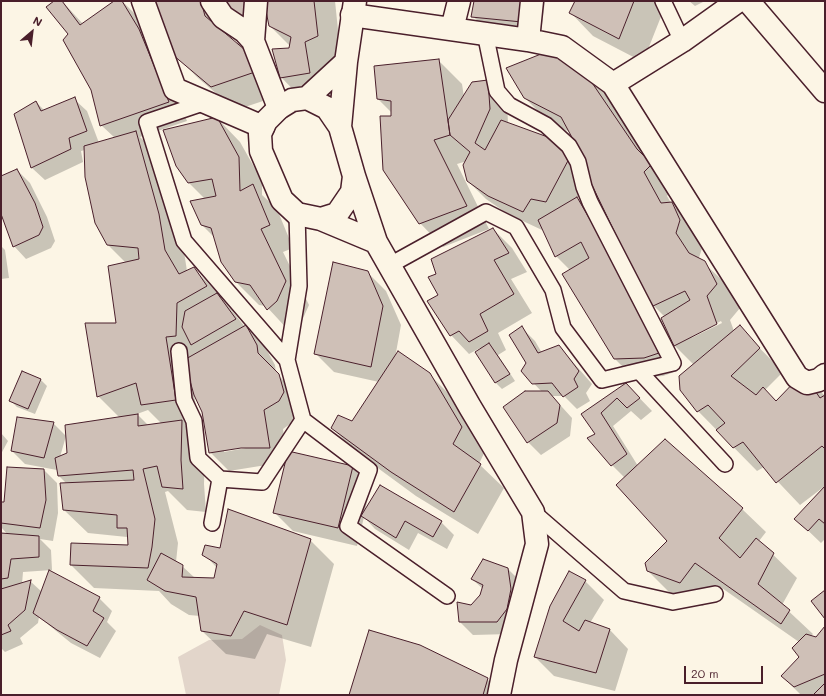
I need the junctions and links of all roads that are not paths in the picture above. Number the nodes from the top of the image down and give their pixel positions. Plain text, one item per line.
1 (142, 1) edge
2 (212, 1) edge
3 (256, 1) edge
4 (459, 1) edge
5 (532, 1) edge
6 (663, 1) edge
7 (738, 1) edge
8 (748, 1) edge
9 (353, 8) edge
10 (452, 29) junction
11 (485, 33) junction
12 (528, 40) junction
13 (253, 41) junction
14 (682, 41) junction
15 (346, 62) junction
16 (614, 84) junction
17 (825, 92) edge
18 (307, 98) junction
19 (206, 102) junction
20 (279, 108) junction
21 (264, 127) junction
22 (340, 127) junction
23 (354, 176) junction
24 (297, 214) junction
25 (321, 219) junction
26 (376, 242) junction
27 (390, 265) junction
28 (179, 351) dead end
29 (287, 360) junction
30 (639, 371) junction
31 (825, 375) edge
32 (303, 420) junction
33 (725, 464) dead end
34 (220, 479) junction
35 (533, 512) junction
36 (212, 523) dead end
37 (715, 594) dead end
38 (447, 596) dead end
39 (500, 695) edge

1 - 19 street
2 - 13 street
3 - 13 street
4 - 10 street
5 - 12 street
6 - 14 lane
7 - 14 street
8 - 17 street
9 - 10 street
9 - 15 street
10 - 11 street
11 - 12 street
11 - 30 lane
12 - 16 street
13 - 20 street
14 - 16 street
15 - 18 street
15 - 22 street
16 - 31 street
18 - 20 street
18 - 22 street
19 - 21 street
19 - 29 lane
20 - 21 street
21 - 24 street
22 - 23 street
23 - 25 street
23 - 26 street
24 - 25 street
24 - 29 lane
25 - 26 street
26 - 27 street
27 - 30 lane
27 - 35 street
28 - 34 lane
29 - 32 lane
30 - 33 lane
32 - 34 lane
32 - 38 lane
34 - 36 lane
35 - 37 lane
35 - 39 street

